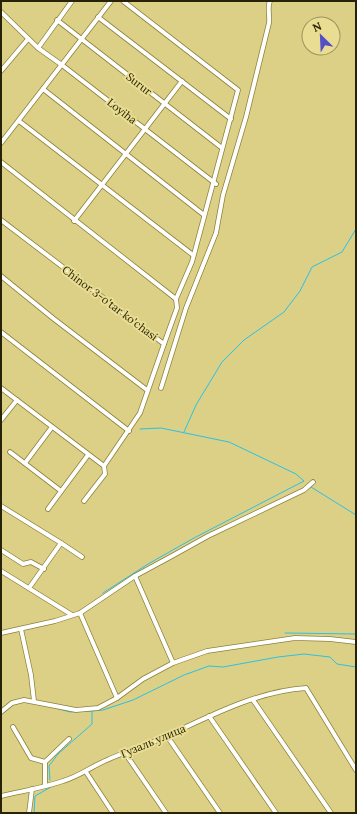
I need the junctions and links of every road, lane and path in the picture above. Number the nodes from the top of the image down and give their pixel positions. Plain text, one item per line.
1 (72, 1) edge
2 (111, 1) edge
3 (123, 1) edge
4 (270, 1) edge
5 (1, 12) edge
6 (98, 17) junction
7 (57, 20) junction
8 (28, 38) junction
9 (82, 40) junction
10 (38, 48) junction
11 (62, 65) junction
12 (1, 71) edge
13 (182, 81) junction
14 (43, 90) junction
15 (164, 104) junction
16 (231, 119) junction
17 (18, 120) junction
18 (145, 129) junction
19 (1, 143) edge
20 (222, 148) junction
21 (125, 154) junction
22 (1, 162) edge
23 (214, 183) junction
24 (102, 184) junction
25 (204, 216) junction
26 (1, 220) edge
27 (74, 220) junction
28 (193, 255) junction
29 (1, 276) edge
30 (176, 299) junction
31 (1, 332) edge
32 (164, 344) junction
33 (161, 351) junction
34 (171, 356) junction
35 (1, 388) edge
36 (161, 388) dead end
37 (147, 390) junction
38 (17, 400) junction
39 (1, 420) edge
40 (52, 427) junction
41 (129, 431) junction
42 (10, 452) dead end
43 (88, 455) junction
44 (25, 463) junction
45 (104, 466) junction
46 (313, 482) dead end
47 (61, 490) junction
48 (84, 501) dead end
49 (1, 506) edge
50 (48, 509) dead end
51 (62, 544) junction
52 (1, 550) edge
53 (82, 557) dead end
54 (44, 569) junction
55 (1, 572) edge
56 (136, 576) junction
57 (29, 588) junction
58 (80, 613) junction
59 (72, 616) junction
60 (20, 629) junction
61 (1, 633) edge
62 (356, 642) edge
63 (173, 663) junction
64 (117, 698) junction
65 (253, 700) junction
66 (34, 701) junction
67 (1, 712) edge
68 (209, 716) junction
69 (13, 727) dead end
70 (167, 736) junction
71 (69, 739) dead end
72 (126, 753) junction
73 (45, 762) junction
74 (356, 770) edge
75 (86, 772) junction
76 (45, 786) junction
77 (32, 789) junction
78 (1, 796) edge
79 (29, 813) edge
80 (113, 813) edge
81 (166, 813) edge
82 (220, 813) edge
83 (276, 813) edge
84 (331, 813) edge

1 - 7 street
2 - 6 street
3 - 16 street
4 - 34 street
5 - 8 street, Loyiha
6 - 9 street
6 - 13 street
7 - 9 street, Surur
7 - 10 street
8 - 10 street, Loyiha
8 - 12 street
9 - 11 street
9 - 15 street, Surur
10 - 11 street, Loyiha
11 - 14 street
11 - 18 street, Loyiha
13 - 15 street
13 - 16 street
14 - 17 street
14 - 21 street
15 - 18 street
15 - 20 street, Surur
16 - 20 street
17 - 19 street
17 - 24 street
18 - 21 street
18 - 23 street, Loyiha
20 - 23 street
21 - 24 street
21 - 25 street
22 - 27 street
23 - 25 street
24 - 27 street
24 - 28 street
25 - 28 street
26 - 32 street, Chinor 3-o'tar ko'chasi
27 - 30 street
28 - 30 street
29 - 37 street
30 - 32 street
31 - 41 street
32 - 33 street, Chinor 3-o'tar ko'chasi
33 - 34 street
33 - 37 street, Chinor 3-o'tar ko'chasi
34 - 36 street
35 - 38 street
37 - 41 street, Chinor 3-o'tar ko'chasi
38 - 39 street
38 - 40 street
40 - 43 street
40 - 44 street
41 - 45 street, Chinor 3-o'tar ko'chasi
42 - 44 street
43 - 45 street
43 - 47 street
44 - 47 street
45 - 48 street, Chinor 3-o'tar ko'chasi
46 - 56 street
47 - 50 street
49 - 51 street
51 - 53 street
51 - 54 street
52 - 54 street
54 - 57 street
55 - 57 street
56 - 58 street
56 - 63 street
57 - 59 street
58 - 59 street
58 - 64 street
59 - 60 street
60 - 61 street
60 - 66 street
62 - 63 street
63 - 64 street
64 - 66 street
65 - 68 street, Гузаль улица
65 - 74 street, Гузаль улица
65 - 84 street
66 - 67 street
68 - 70 street, Гузаль улица
68 - 83 street
69 - 73 street
70 - 72 street, Гузаль улица
70 - 82 street
71 - 73 street
72 - 75 street, Гузаль улица
72 - 81 street
73 - 76 street
75 - 76 street, Гузаль улица
75 - 80 street
76 - 77 street, Гузаль улица
77 - 78 street, Гузаль улица
77 - 79 street

